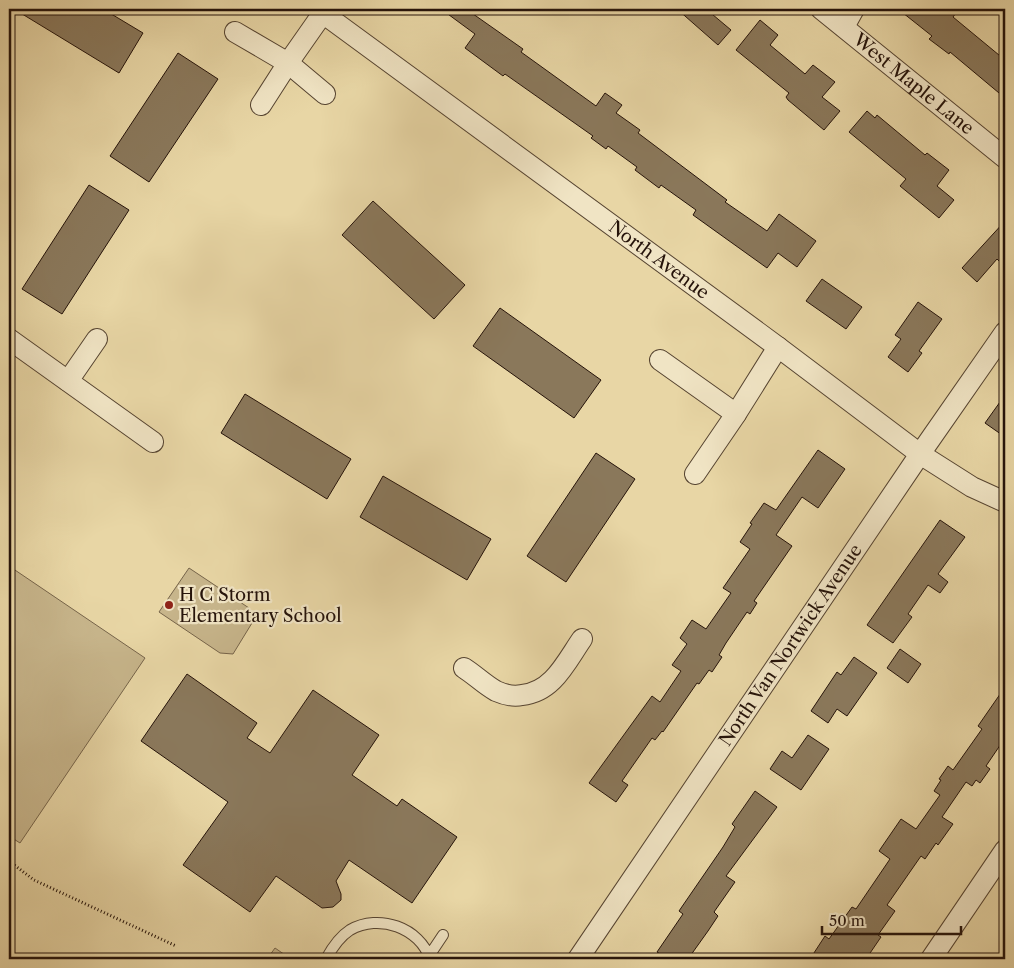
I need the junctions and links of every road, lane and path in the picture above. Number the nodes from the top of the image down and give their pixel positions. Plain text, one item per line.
1 (821, 9) edge
2 (854, 9) edge
3 (320, 11) edge
4 (844, 27) junction
5 (235, 32) dead end
6 (288, 63) junction
7 (325, 94) dead end
8 (261, 105) dead end
9 (1005, 158) edge
10 (1005, 332) edge
11 (9, 339) edge
12 (97, 339) dead end
13 (778, 347) junction
14 (660, 360) dead end
15 (68, 381) junction
16 (736, 414) junction
17 (153, 442) dead end
18 (920, 454) junction
19 (695, 474) dead end
20 (1005, 502) edge
21 (582, 639) dead end
22 (464, 668) dead end
23 (1005, 850) edge
24 (9, 861) edge
25 (443, 936) dead end
26 (176, 946) dead end
27 (430, 958) edge
28 (326, 959) edge
29 (578, 959) edge
30 (931, 959) edge

1 - 4 street, West Maple Lane
2 - 4 street
3 - 6 street
3 - 13 street, North Avenue
4 - 9 street, West Maple Lane
5 - 6 street
6 - 7 street
6 - 8 street
10 - 18 street, North Van Nortwick Avenue
11 - 15 street
12 - 15 street
13 - 16 street
13 - 18 street, North Avenue
14 - 16 street
15 - 17 street
16 - 19 street
18 - 20 street, North Avenue
18 - 29 street, North Van Nortwick Avenue
21 - 22 street
23 - 30 street
24 - 26 path
25 - 27 lane
27 - 28 lane

